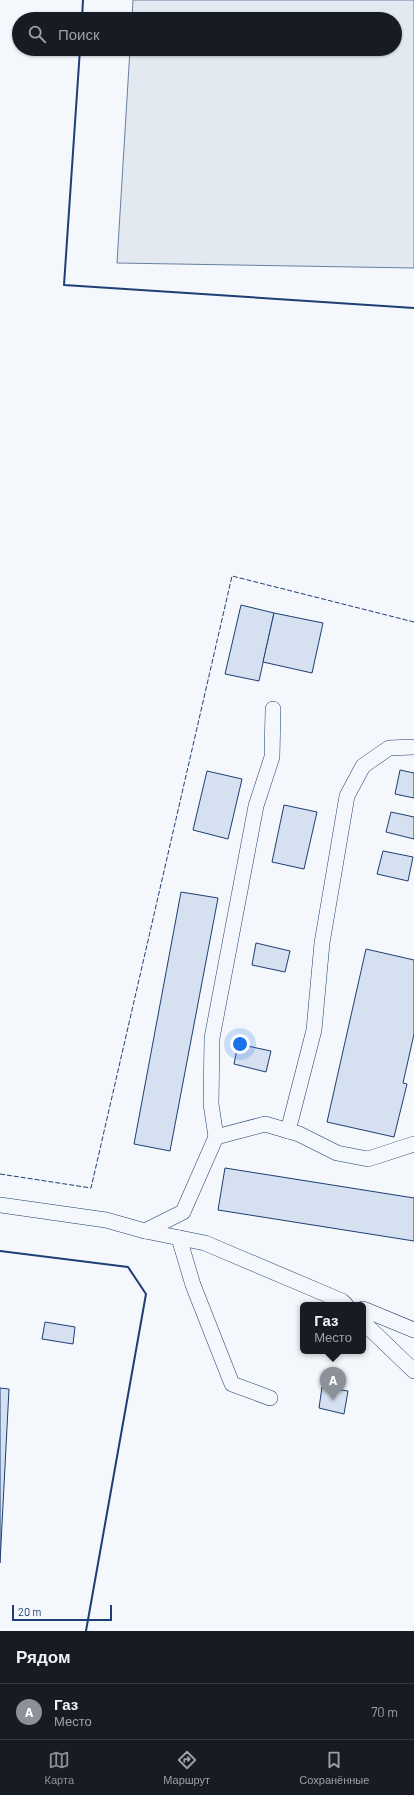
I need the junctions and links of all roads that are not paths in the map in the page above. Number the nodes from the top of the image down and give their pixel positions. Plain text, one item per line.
1 (273, 709) dead end
2 (414, 747) edge
3 (288, 1131) junction
4 (216, 1137) junction
5 (414, 1144) edge
6 (0, 1206) edge
7 (145, 1231) junction
8 (179, 1238) junction
9 (341, 1302) edge
10 (366, 1310) edge
11 (366, 1325) edge
12 (414, 1330) edge
13 (414, 1371) edge
14 (270, 1398) dead end

1 - 4 lane
2 - 3 lane
3 - 4 lane
3 - 5 lane
4 - 7 lane
6 - 7 lane
7 - 8 lane
8 - 9 lane
8 - 14 lane
10 - 12 lane
11 - 13 lane

